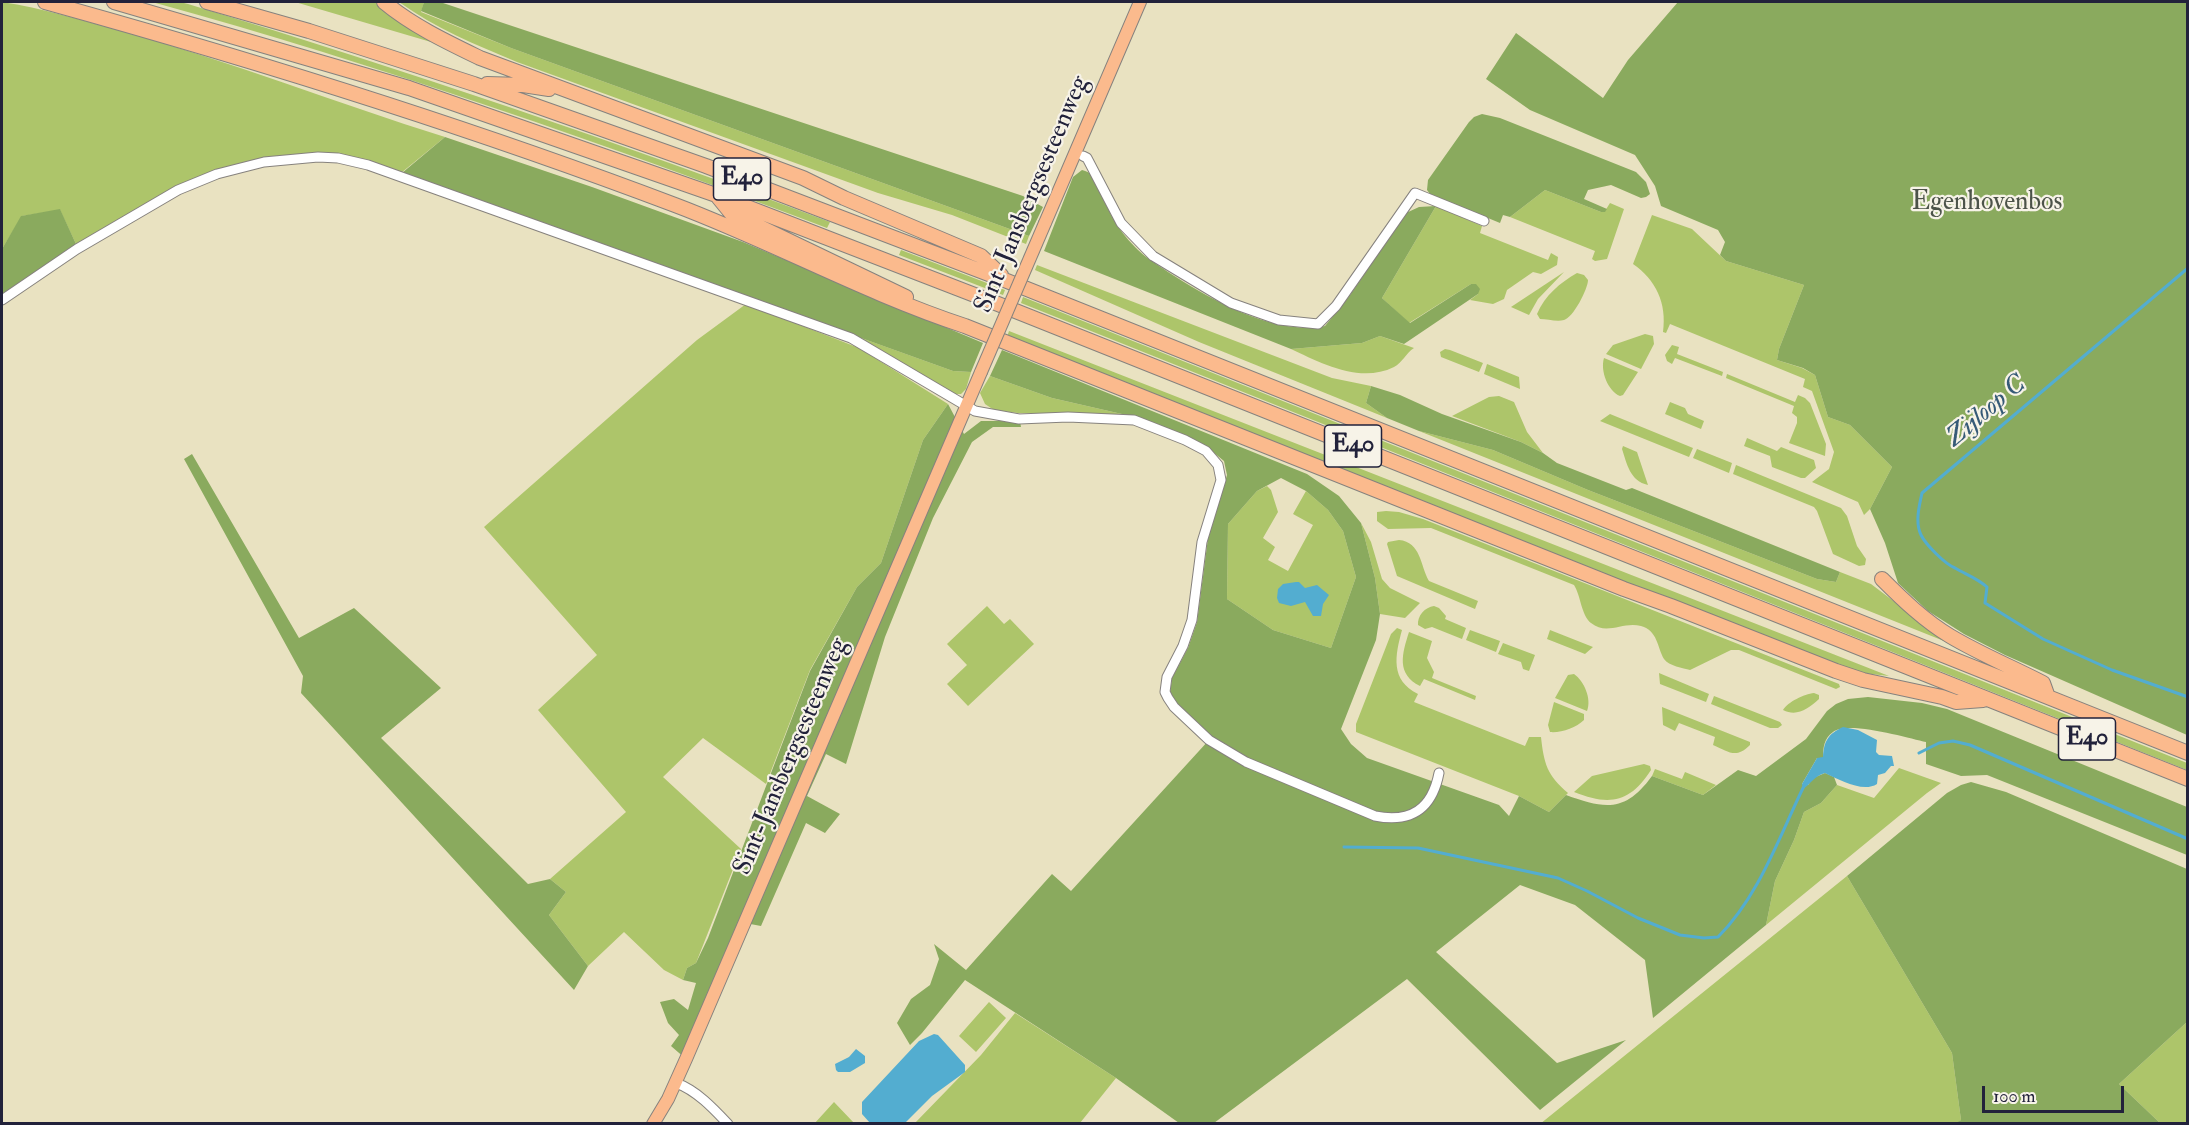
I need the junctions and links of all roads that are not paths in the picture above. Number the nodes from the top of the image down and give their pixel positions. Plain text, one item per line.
1 (45, 2) edge
2 (114, 2) edge
3 (207, 2) edge
4 (384, 2) edge
5 (1140, 2) edge
6 (474, 84) junction
7 (574, 94) junction
8 (1083, 156) dead end
9 (716, 195) junction
10 (1484, 221) dead end
11 (1007, 281) junction
12 (2, 300) edge
13 (965, 326) junction
14 (967, 406) junction
15 (1882, 579) dead end
16 (2048, 697) junction
17 (1987, 699) junction
18 (2187, 753) edge
19 (1439, 772) dead end
20 (2187, 779) edge
21 (676, 1083) junction
22 (653, 1124) edge
23 (728, 1124) edge

1 - 13 highway
2 - 9 highway, E40
3 - 6 highway, E40
4 - 7 highway
5 - 14 main road, Sint-Jansbergsesteenweg, bridge
6 - 7 highway
6 - 11 highway, E40
7 - 11 highway
8 - 10 street
9 - 13 highway
9 - 17 highway, E40
11 - 16 highway, E40
12 - 14 street
13 - 17 highway
14 - 19 street
14 - 21 main road, Sint-Jansbergsesteenweg
15 - 16 highway
16 - 18 highway, E40
17 - 20 highway, E40
21 - 22 main road, Sint-Jansbergsesteenweg
21 - 23 street

